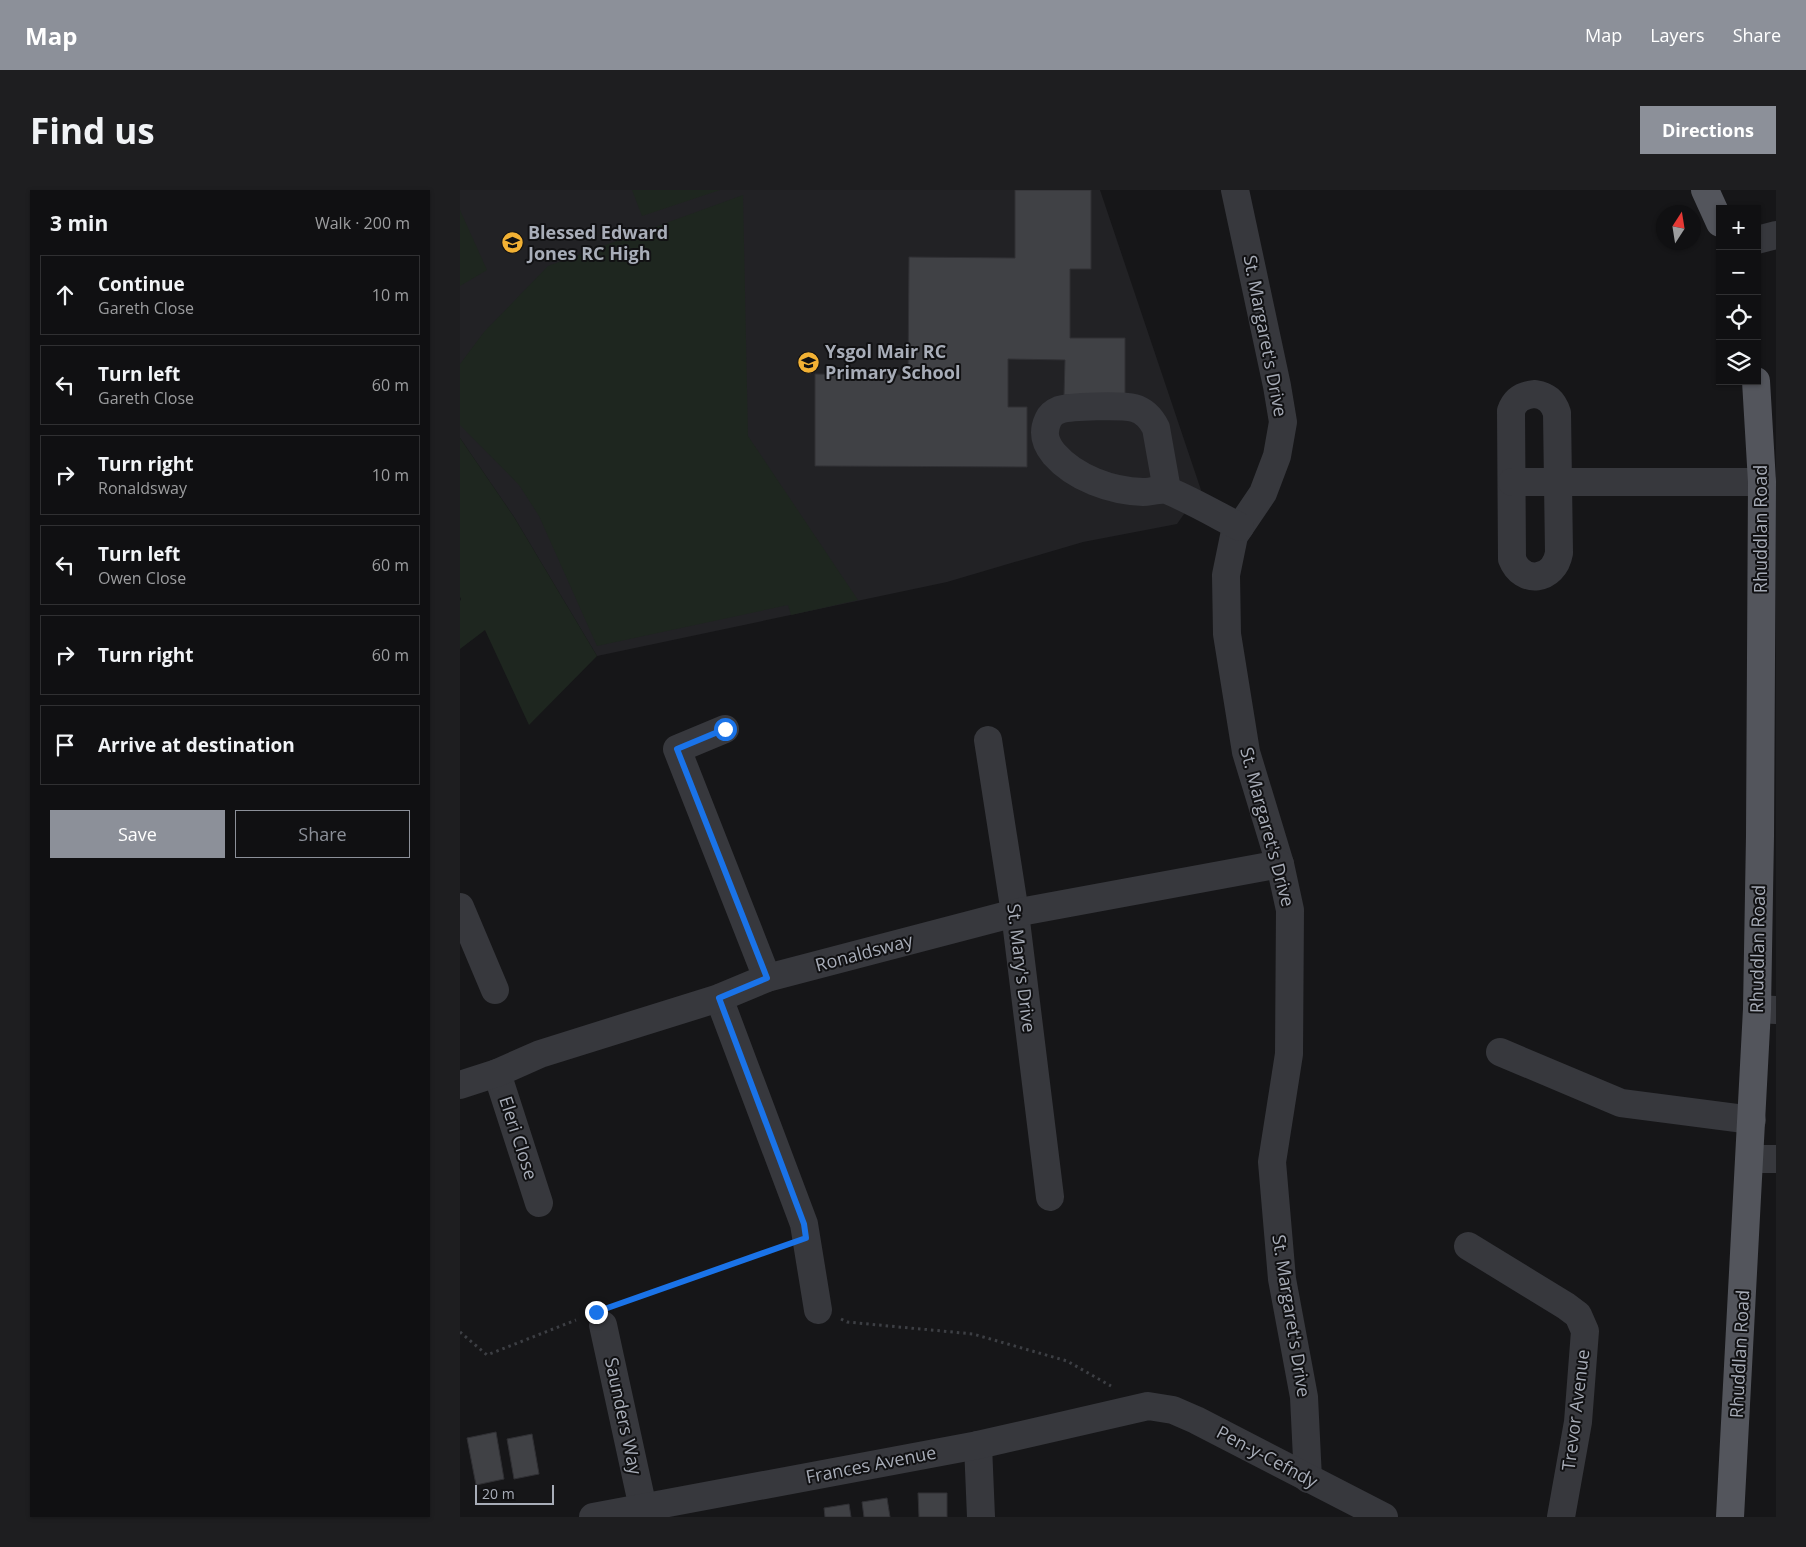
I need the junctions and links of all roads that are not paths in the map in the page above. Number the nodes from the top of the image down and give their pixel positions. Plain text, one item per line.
1 (1235, 190) edge
2 (1705, 190) edge
3 (1716, 214) edge
4 (1776, 235) edge
5 (1761, 239) edge
6 (1756, 385) edge
7 (1512, 482) junction
8 (1558, 482) junction
9 (1762, 482) junction
10 (1167, 490) junction
11 (1240, 527) junction
12 (725, 729) dead end
13 (988, 740) dead end
14 (1280, 864) junction
15 (460, 907) edge
16 (1015, 913) junction
17 (767, 978) junction
18 (495, 990) dead end
19 (719, 998) junction
20 (1767, 1010) edge
21 (1500, 1052) dead end
22 (496, 1073) junction
23 (460, 1085) edge
24 (1752, 1120) junction
25 (1763, 1159) edge
26 (1050, 1197) dead end
27 (540, 1203) dead end
28 (1468, 1246) dead end
29 (818, 1310) road end
30 (600, 1318) road end
31 (1148, 1406) joint
32 (978, 1445) junction
33 (1308, 1479) junction
34 (643, 1508) junction
35 (593, 1517) edge
36 (981, 1517) edge
37 (1384, 1517) edge
38 (1560, 1517) edge
39 (1730, 1517) edge

1 - 11 street, St. Margaret's Drive
2 - 3 main road
4 - 5 street
6 - 9 main road, Rhuddlan Road
7 - 8 street
7 - 8 street
7 - 8 street
8 - 9 street
9 - 20 main road, Rhuddlan Road
10 - 10 street
10 - 11 street
11 - 14 street, St. Margaret's Drive
12 - 17 street
13 - 16 street, St. Mary's Drive
14 - 16 street, Ronaldsway
14 - 33 street, St. Margaret's Drive
15 - 18 street
16 - 17 street, Ronaldsway
16 - 26 street, St. Mary's Drive
17 - 19 street, Ronaldsway
19 - 22 street, Ronaldsway
19 - 29 street
20 - 24 main road, Rhuddlan Road
21 - 24 street
22 - 23 street, Ronaldsway
22 - 27 street, Eleri Close
24 - 25 main road, Rhuddlan Road
25 - 39 main road, Rhuddlan Road
28 - 38 street, Trevor Avenue
30 - 34 street, Saunders Way
31 - 32 street, Frances Avenue
31 - 33 street, Pen-y-Cefndy
32 - 34 street, Frances Avenue
32 - 36 street
33 - 37 street, Pen-y-Cefndy
34 - 35 street, Frances Avenue

